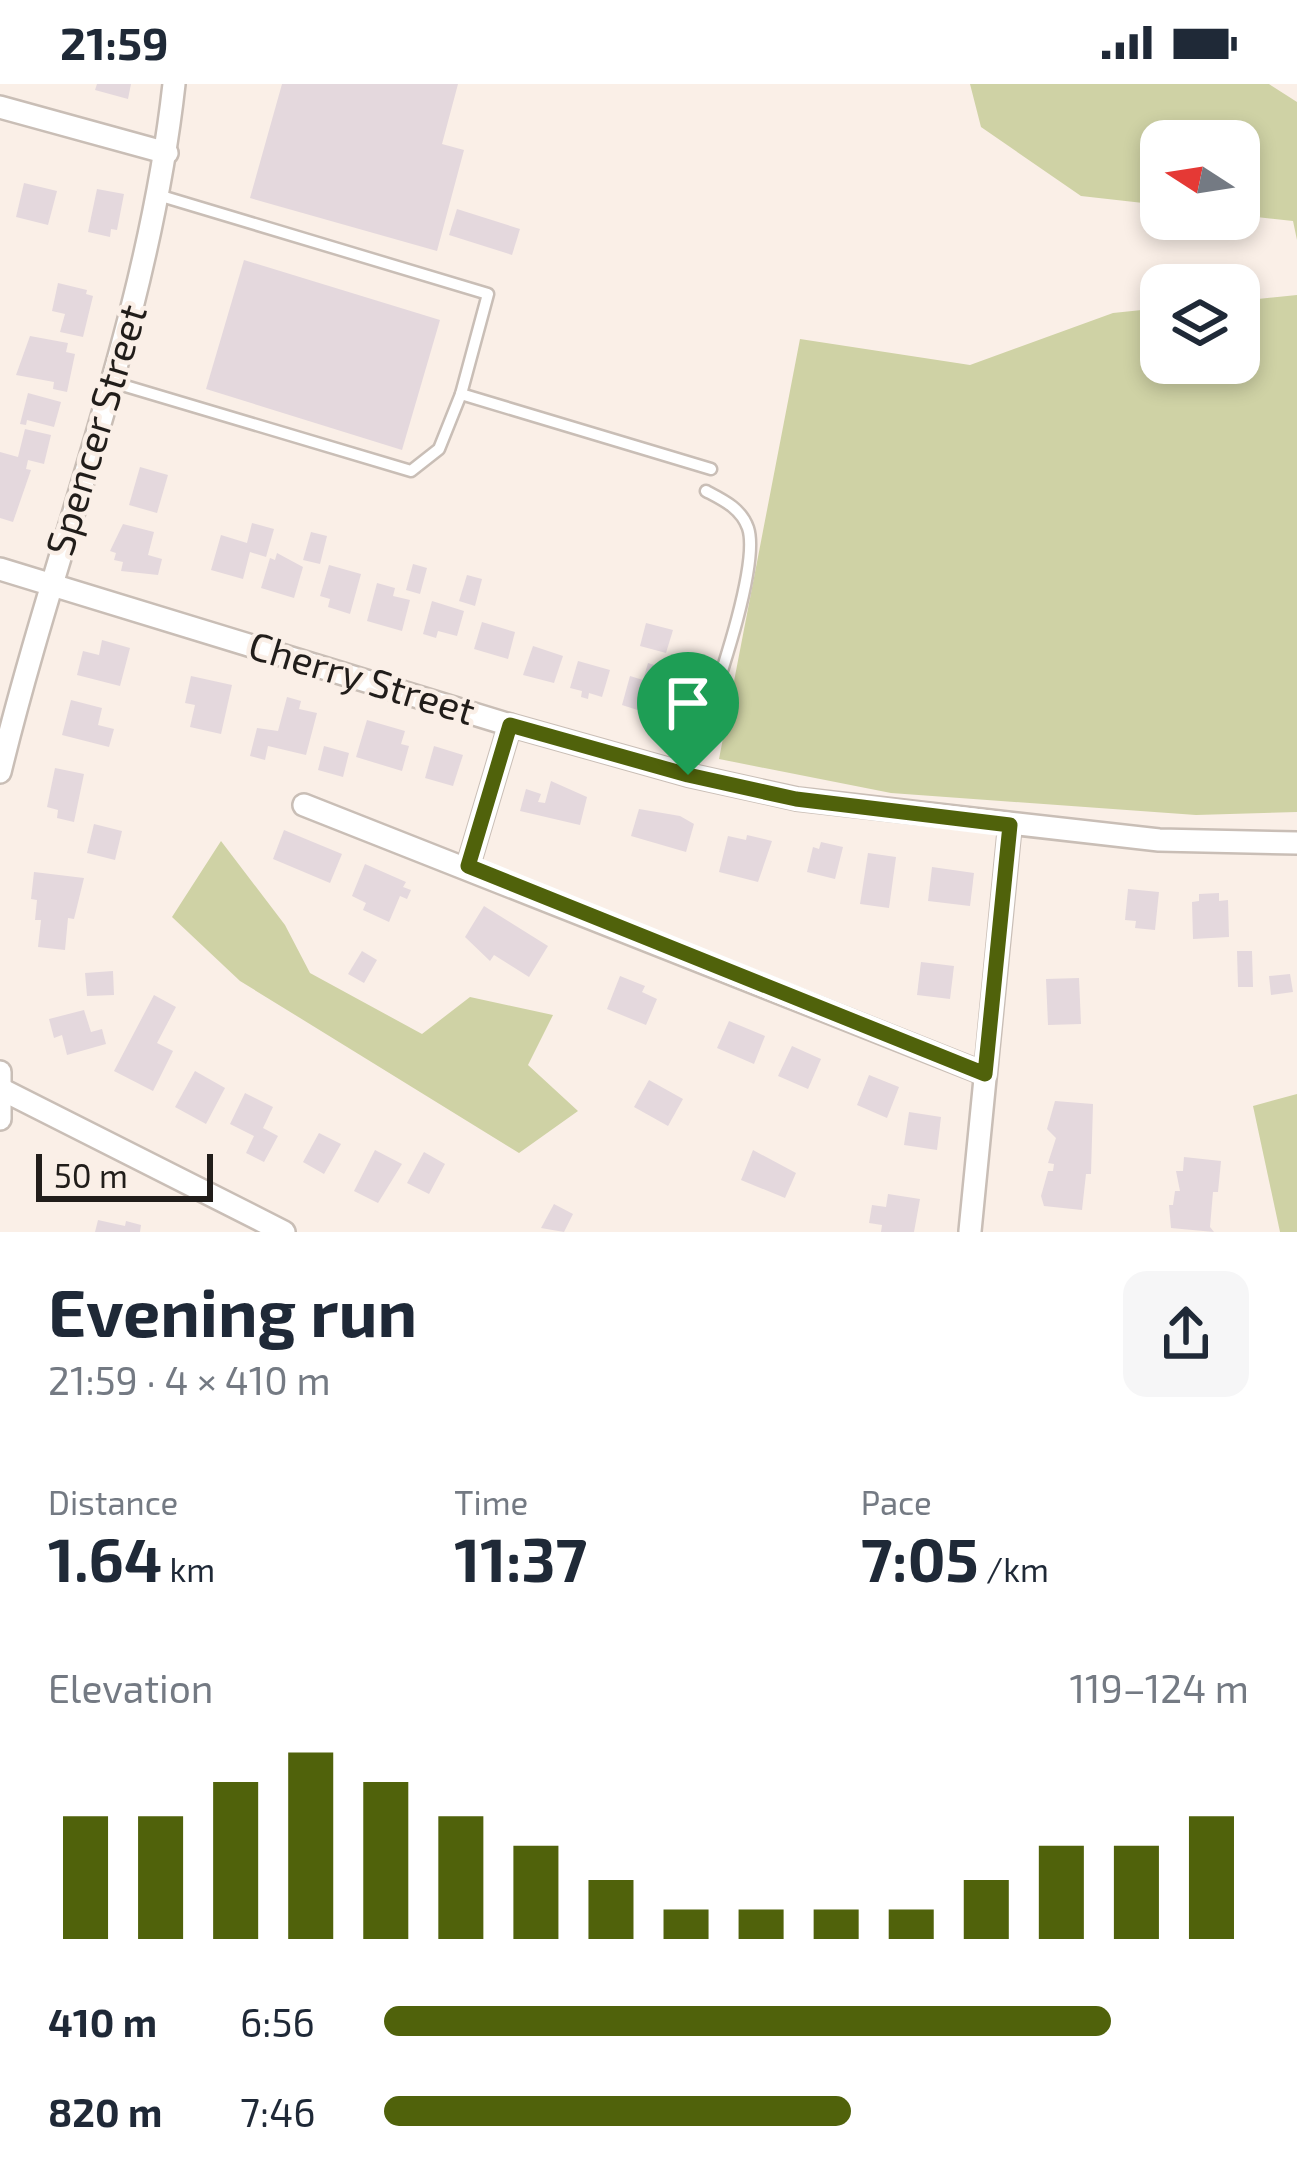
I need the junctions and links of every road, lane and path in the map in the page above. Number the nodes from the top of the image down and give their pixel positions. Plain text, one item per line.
1 (174, 84) edge
2 (0, 107) edge
3 (167, 153) junction
4 (158, 195) junction
5 (112, 382) junction
6 (461, 394) junction
7 (711, 469) dead end
8 (706, 491) dead end
9 (0, 569) edge
10 (50, 583) junction
11 (510, 725) junction
12 (0, 772) edge
13 (688, 775) junction
14 (304, 805) dead end
15 (1010, 825) junction
16 (1297, 843) edge
17 (468, 866) junction
18 (985, 1074) junction
19 (2, 1081) edge
20 (0, 1119) edge
21 (284, 1232) edge
22 (974, 1232) edge

1 - 3 street, Spencer Street
2 - 3 street
3 - 4 street, Spencer Street
4 - 5 street, Spencer Street
4 - 6 lane
5 - 6 lane
5 - 10 street, Spencer Street
6 - 7 lane
8 - 13 lane
9 - 10 street, Cherry Street
10 - 11 street, Cherry Street
10 - 12 street, Spencer Street
11 - 13 street, Cherry Street
11 - 17 street
13 - 15 street, Cherry Street
14 - 17 street
15 - 16 street, Cherry Street
15 - 18 street
17 - 18 street
18 - 22 street
19 - 20 street
19 - 21 street

